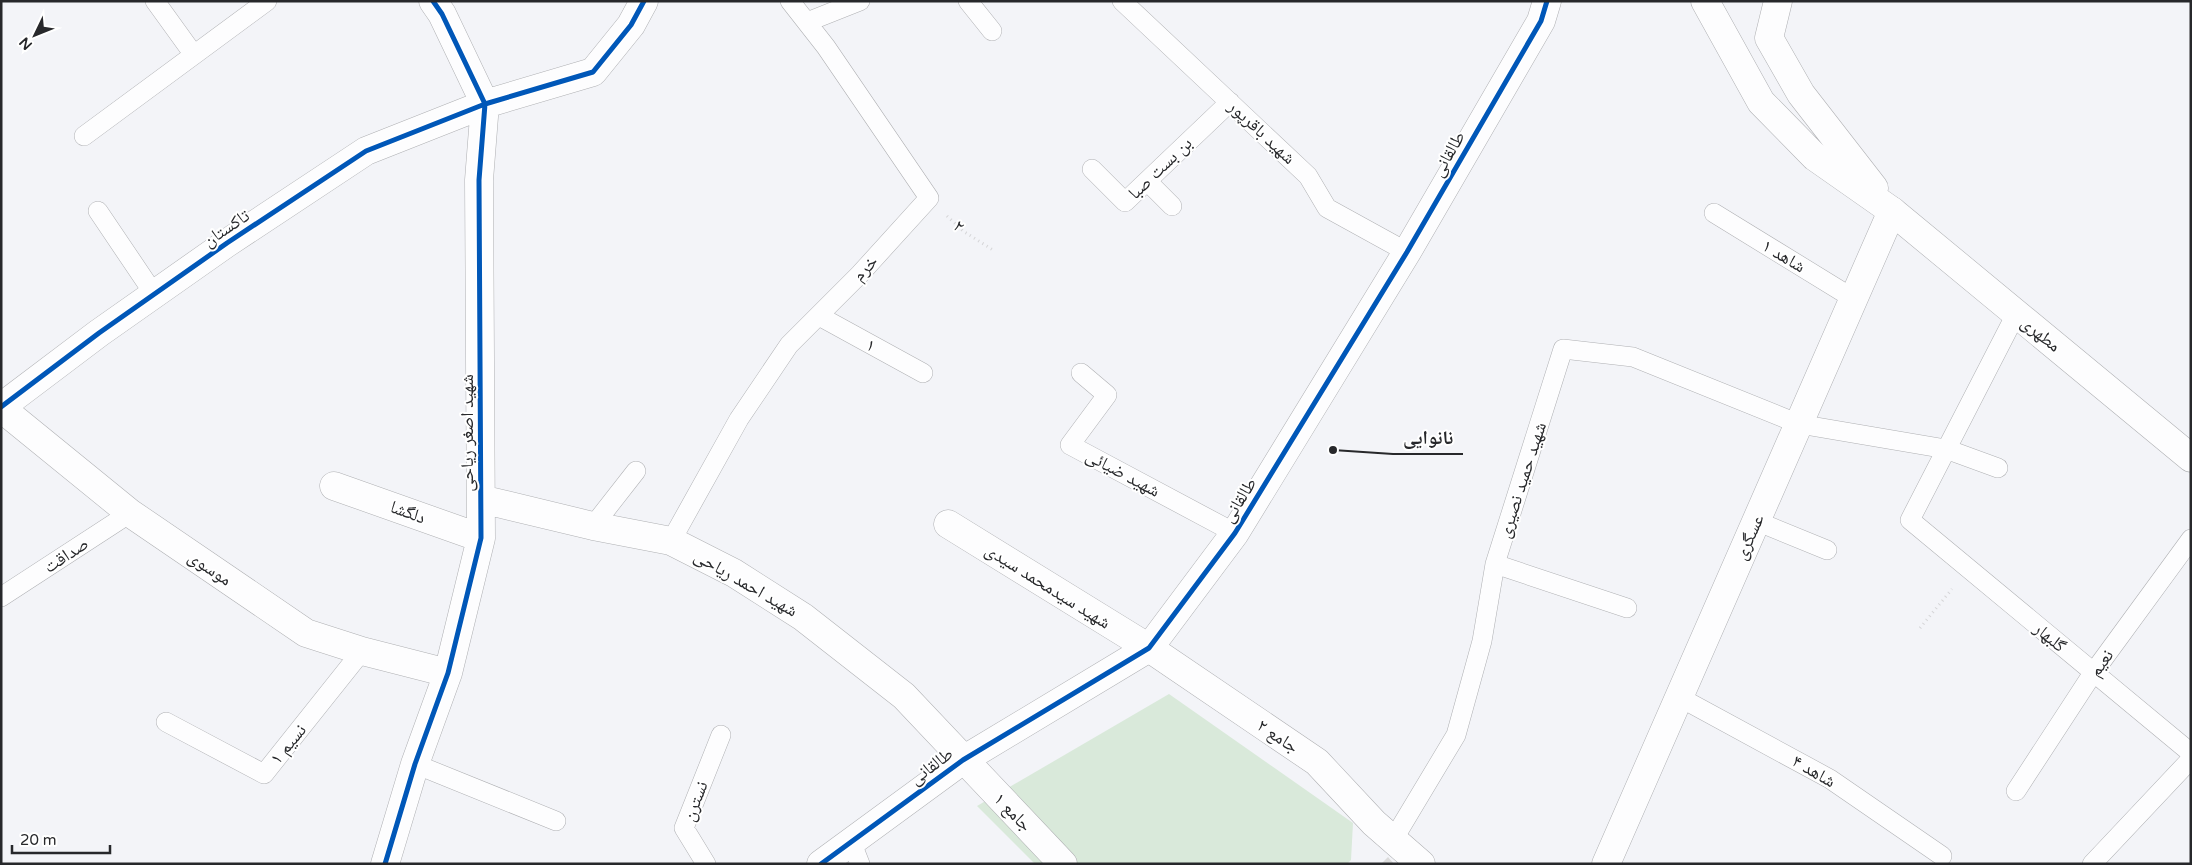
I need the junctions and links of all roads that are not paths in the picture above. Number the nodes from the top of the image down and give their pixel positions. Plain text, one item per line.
1 (155, 1) edge
2 (267, 1) edge
3 (433, 1) edge
4 (644, 1) edge
5 (790, 1) edge
6 (860, 1) edge
7 (968, 1) edge
8 (1122, 1) edge
9 (1566, 1) edge
10 (1705, 1) edge
11 (1778, 1) edge
12 (1544, 11) edge
13 (806, 22) junction
14 (992, 31) dead end
15 (194, 55) junction
16 (1230, 102) junction
17 (485, 104) junction
18 (84, 136) dead end
19 (1092, 169) dead end
20 (1147, 182) junction
21 (1172, 206) dead end
22 (98, 211) dead end
23 (1892, 211) junction
24 (1714, 213) dead end
25 (1407, 252) junction
26 (154, 294) junction
27 (1854, 299) junction
28 (2016, 314) junction
29 (818, 316) junction
30 (923, 373) dead end
31 (1081, 373) dead end
32 (1, 408) edge
33 (1799, 424) junction
34 (1946, 449) junction
35 (2191, 458) edge
36 (1998, 468) dead end
37 (636, 471) dead end
38 (334, 486) dead end
39 (481, 499) junction
40 (130, 513) junction
41 (1756, 521) junction
42 (948, 524) dead end
43 (593, 526) junction
44 (1236, 533) junction
45 (481, 538) junction
46 (2191, 539) edge
47 (671, 541) junction
48 (1827, 550) dead end
49 (1495, 564) junction
50 (1, 597) edge
51 (1627, 608) dead end
52 (1149, 648) junction
53 (362, 651) junction
54 (448, 673) junction
55 (2093, 673) junction
56 (1679, 697) junction
57 (166, 722) dead end
58 (721, 735) dead end
59 (2191, 753) edge
60 (2191, 759) edge
61 (962, 760) junction
62 (415, 764) junction
63 (2016, 791) dead end
64 (556, 821) dead end
65 (1393, 840) junction
66 (856, 853) edge
67 (1942, 856) dead end
68 (385, 864) edge
69 (706, 864) edge
70 (821, 864) edge
71 (1063, 864) edge
72 (1421, 864) edge
73 (1606, 864) edge
74 (2092, 864) edge

1 - 15 lane
2 - 15 lane
3 - 17 street
4 - 17 street, تاکستان
5 - 13 lane
6 - 13 lane
7 - 14 lane
8 - 16 lane, شهید باقرپور
9 - 12 street
10 - 23 street
11 - 23 street
12 - 25 street, طالقانی
13 - 29 lane, خرم
15 - 18 lane
16 - 20 lane, بن بست صبا
16 - 25 lane, شهید باقرپور
17 - 26 street, تاکستان
17 - 39 street, شهید اصغر ریاحی
19 - 20 lane, بن بست صبا
20 - 21 lane
22 - 26 lane
23 - 27 street, عسگری
23 - 28 street, مطهری
24 - 27 lane, شاهد ۱
25 - 44 street, طالقانی
26 - 32 street, تاکستان
27 - 33 street, عسگری
28 - 34 lane
28 - 35 street, مطهری
29 - 30 lane, ۱
29 - 47 lane, خرم
31 - 44 lane, شهید ضیائی
32 - 40 street, موسوی
33 - 34 lane
33 - 41 street, عسگری
33 - 49 lane, شهید حمید نصیری
34 - 36 lane
34 - 55 lane, گلبهار
37 - 43 lane
38 - 45 street, دلگشا
39 - 43 street, شهید احمد ریاحی
39 - 45 street, شهید اصغر ریاحی
40 - 50 lane, صداقت
40 - 53 street, موسوی
41 - 48 lane
41 - 56 street, عسگری
42 - 52 street, شهید سیدمحمد سیدی
43 - 47 street, شهید احمد ریاحی
44 - 52 street, طالقانی
45 - 54 street, شهید اصغر ریاحی
46 - 55 lane, نعیم
47 - 61 street, شهید احمد ریاحی
49 - 51 lane
49 - 65 lane, شهید حمید نصیری
52 - 61 street, طالقانی
52 - 65 street, جامع ۲
53 - 54 street, موسوی
53 - 57 lane, نسیم ۱
54 - 62 street, شهید اصغر ریاحی
55 - 59 lane, گلبهار
55 - 63 lane, نعیم
56 - 67 lane, شاهد ۴
56 - 73 street, عسگری
58 - 69 lane, نسترن
60 - 74 lane
61 - 66 street, طالقانی
61 - 71 street, جامع ۱
62 - 64 lane
62 - 68 street, شهید اصغر ریاحی
65 - 72 street, جامع ۲
66 - 70 street, طالقانی

